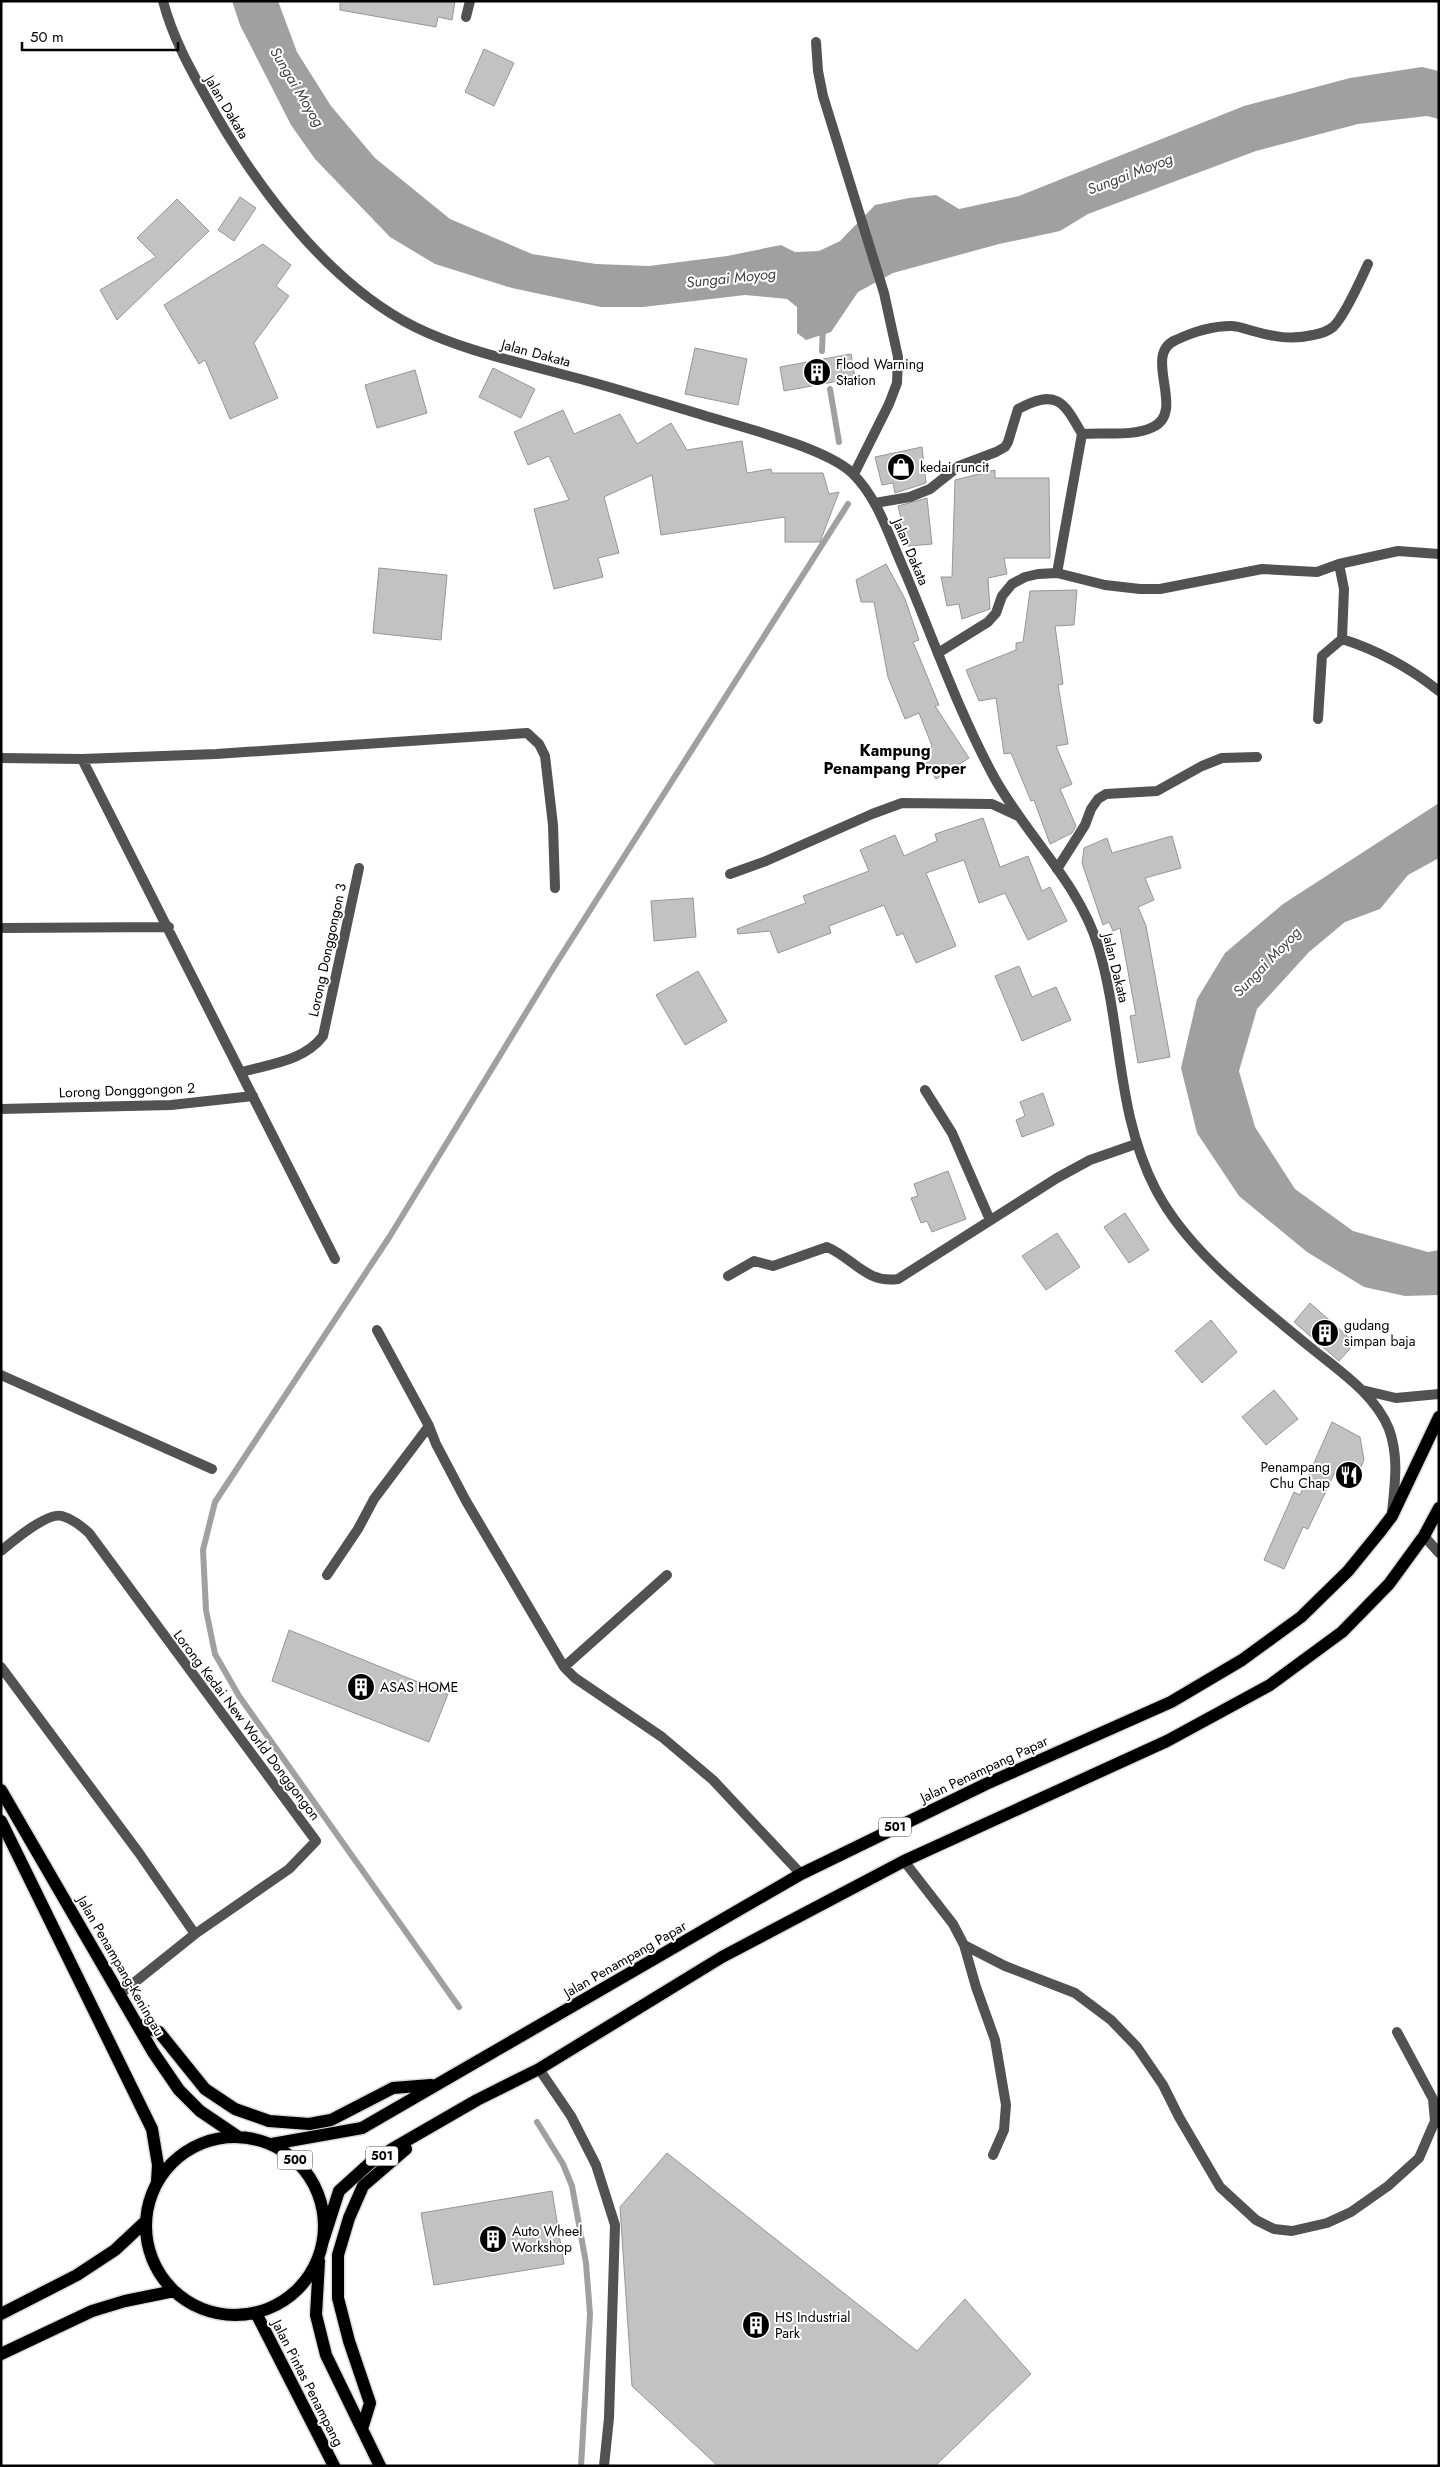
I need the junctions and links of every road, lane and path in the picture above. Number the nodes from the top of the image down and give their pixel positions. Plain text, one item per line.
1 (163, 1) edge
2 (470, 1) edge
3 (466, 17) dead end
4 (816, 42) dead end
5 (1368, 264) dead end
6 (1082, 434) junction
7 (854, 474) junction
8 (875, 503) junction
9 (1439, 554) edge
10 (1339, 564) junction
11 (1057, 573) junction
12 (1342, 639) junction
13 (938, 653) junction
14 (1439, 691) edge
15 (1318, 720) dead end
16 (1257, 757) dead end
17 (1, 758) edge
18 (82, 759) junction
19 (1018, 816) junction
20 (359, 868) dead end
21 (1057, 870) junction
22 (730, 874) dead end
23 (555, 888) dead end
24 (169, 927) junction
25 (1, 928) edge
26 (242, 1072) junction
27 (925, 1090) dead end
28 (253, 1096) junction
29 (1, 1110) edge
30 (1136, 1144) junction
31 (990, 1220) junction
32 (335, 1259) dead end
33 (728, 1276) dead end
34 (377, 1330) dead end
35 (1, 1375) edge
36 (1362, 1390) junction
37 (1439, 1394) edge
38 (1439, 1417) edge
39 (428, 1426) junction
40 (212, 1469) dead end
41 (1439, 1508) edge
42 (1392, 1516) junction
43 (1424, 1536) junction
44 (1, 1551) edge
45 (1439, 1553) edge
46 (326, 1575) dead end
47 (667, 1575) dead end
48 (1, 1667) edge
49 (564, 1667) junction
50 (1, 1790) edge
51 (1, 1821) edge
52 (904, 1861) junction
53 (802, 1874) junction
54 (195, 1934) junction
55 (964, 1945) junction
56 (120, 1994) junction
57 (139, 2025) junction
58 (1397, 2032) dead end
59 (539, 2069) junction
60 (436, 2085) junction
61 (431, 2129) junction
62 (237, 2136) junction
63 (272, 2144) junction
64 (993, 2155) dead end
65 (157, 2182) junction
66 (146, 2221) junction
67 (321, 2250) junction
68 (174, 2291) junction
69 (256, 2313) junction
70 (1, 2314) edge
71 (1, 2354) edge
72 (362, 2429) junction
73 (334, 2466) edge
74 (380, 2466) edge
75 (604, 2466) edge

1 - 7 street, Jalan Dakata
2 - 3 street
4 - 7 street
5 - 6 street
6 - 8 street
6 - 11 street
7 - 8 street, Jalan Dakata
8 - 13 street, Jalan Dakata
9 - 10 street
10 - 11 street
10 - 12 street
11 - 13 street
12 - 14 street
12 - 15 street
13 - 19 street, Jalan Dakata
16 - 21 street
17 - 18 street
18 - 23 street
18 - 24 street
19 - 21 street, Jalan Dakata
19 - 22 street
20 - 26 street, Lorong Donggongon 3
21 - 30 street, Jalan Dakata
24 - 25 street
24 - 26 street
26 - 28 street
27 - 31 street
28 - 29 street, Lorong Donggongon 2
28 - 32 street
30 - 31 street
30 - 36 street, Jalan Dakata
31 - 33 street
34 - 39 street
35 - 40 street
36 - 37 street, Jalan Dakata
36 - 42 street, Jalan Dakata
38 - 42 main road, Jalan Penampang Papar / 501
39 - 46 street
39 - 49 street
41 - 43 main road, 501
42 - 53 main road, Jalan Penampang Papar / 501
43 - 45 street
43 - 52 main road, 501
44 - 54 street, Lorong Kedai New World Donggongon
47 - 49 street
48 - 54 street
49 - 53 street
50 - 56 main road, Jalan Penampang-Keningau / 500
51 - 65 main road, 500
52 - 55 street
52 - 59 main road, 501
53 - 60 main road, Jalan Penampang Papar / 501
54 - 56 street, Lorong Kedai New World Donggongon
55 - 58 street
55 - 64 street
56 - 57 main road, Jalan Penampang-Keningau / 500
57 - 60 main road
57 - 62 main road, Jalan Penampang-Keningau / 500
59 - 61 main road, 501
59 - 75 street
60 - 63 main road, Jalan Penampang Papar / 501
61 - 67 main road, 501
61 - 72 main road
62 - 63 main road, 500
62 - 65 main road, 500
63 - 67 main road, 500
65 - 66 main road, 500
66 - 68 main road, 500
66 - 70 main road
67 - 69 main road, 500
67 - 72 main road, Jalan Pintas Penampang / 500
68 - 69 main road, 500
68 - 71 main road
69 - 73 main road, Jalan Pintas Penampang
72 - 74 main road, Jalan Pintas Penampang / 500

